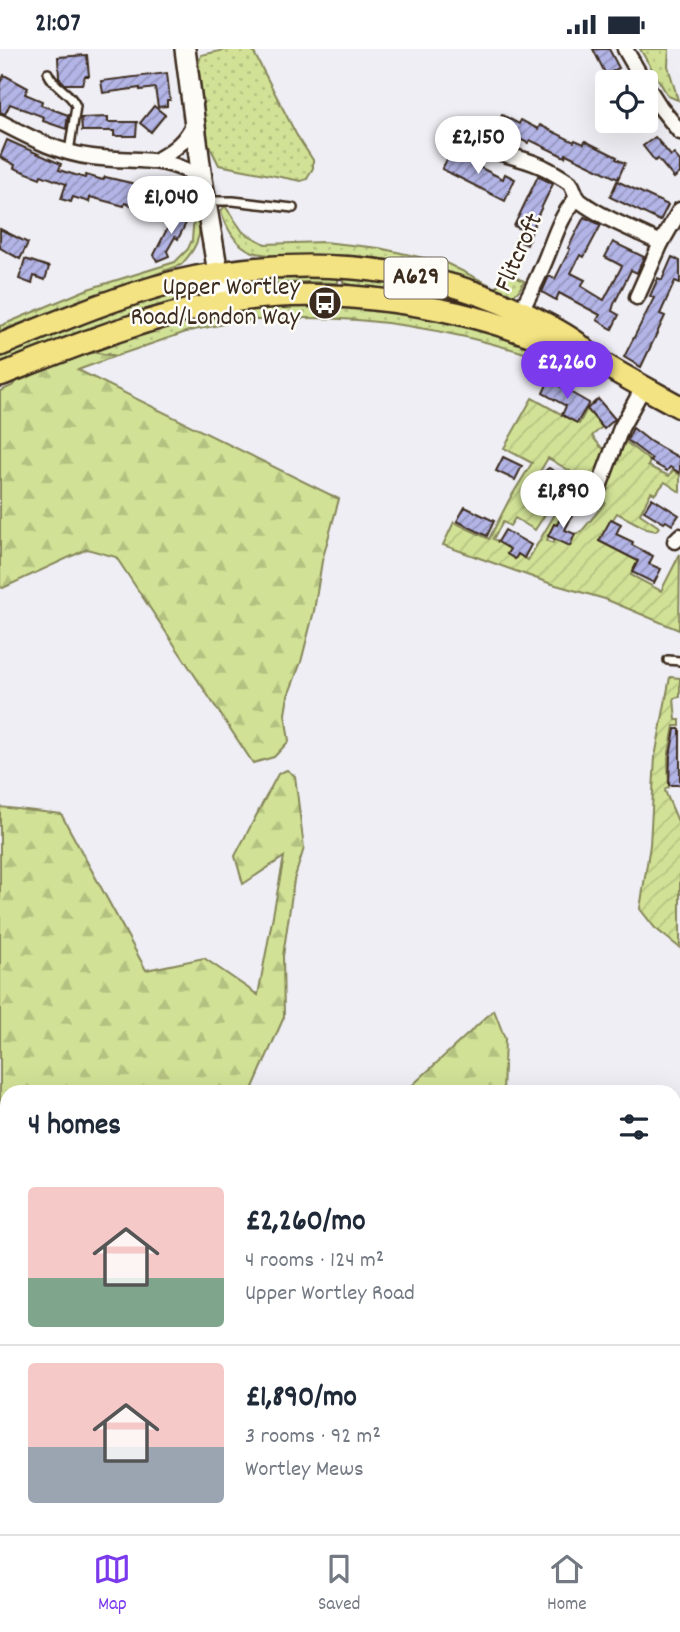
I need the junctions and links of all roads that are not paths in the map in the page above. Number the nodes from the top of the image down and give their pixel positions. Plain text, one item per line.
1 (184, 49) edge
2 (625, 49) edge
3 (637, 70) edge
4 (48, 73) dead end
5 (658, 104) edge
6 (0, 122) edge
7 (194, 123) junction
8 (680, 132) edge
9 (469, 135) dead end
10 (69, 152) junction
11 (157, 160) junction
12 (202, 179) junction
13 (576, 199) junction
14 (207, 201) junction
15 (293, 208) dead end
16 (680, 210) edge
17 (661, 243) junction
18 (219, 273) junction
19 (636, 296) dead end
20 (223, 302) junction
21 (516, 320) junction
22 (0, 345) edge
23 (0, 375) edge
24 (644, 386) junction
25 (679, 404) edge
26 (596, 495) dead end
27 (668, 660) dead end
28 (680, 661) edge

1 - 7 street
2 - 3 street
4 - 10 lane
5 - 8 street
6 - 10 street
7 - 11 street
7 - 12 street
9 - 13 street
10 - 11 street
11 - 12 street
12 - 14 street
13 - 17 street
13 - 21 street, Flitcroft
14 - 15 lane
14 - 18 street
16 - 17 street
17 - 19 street
18 - 20 street
18 - 21 main road, A629
18 - 22 main road, A629
20 - 21 main road, A629
20 - 23 main road, A629
21 - 24 main road, A629
24 - 25 main road, A629
24 - 26 street
27 - 28 lane

